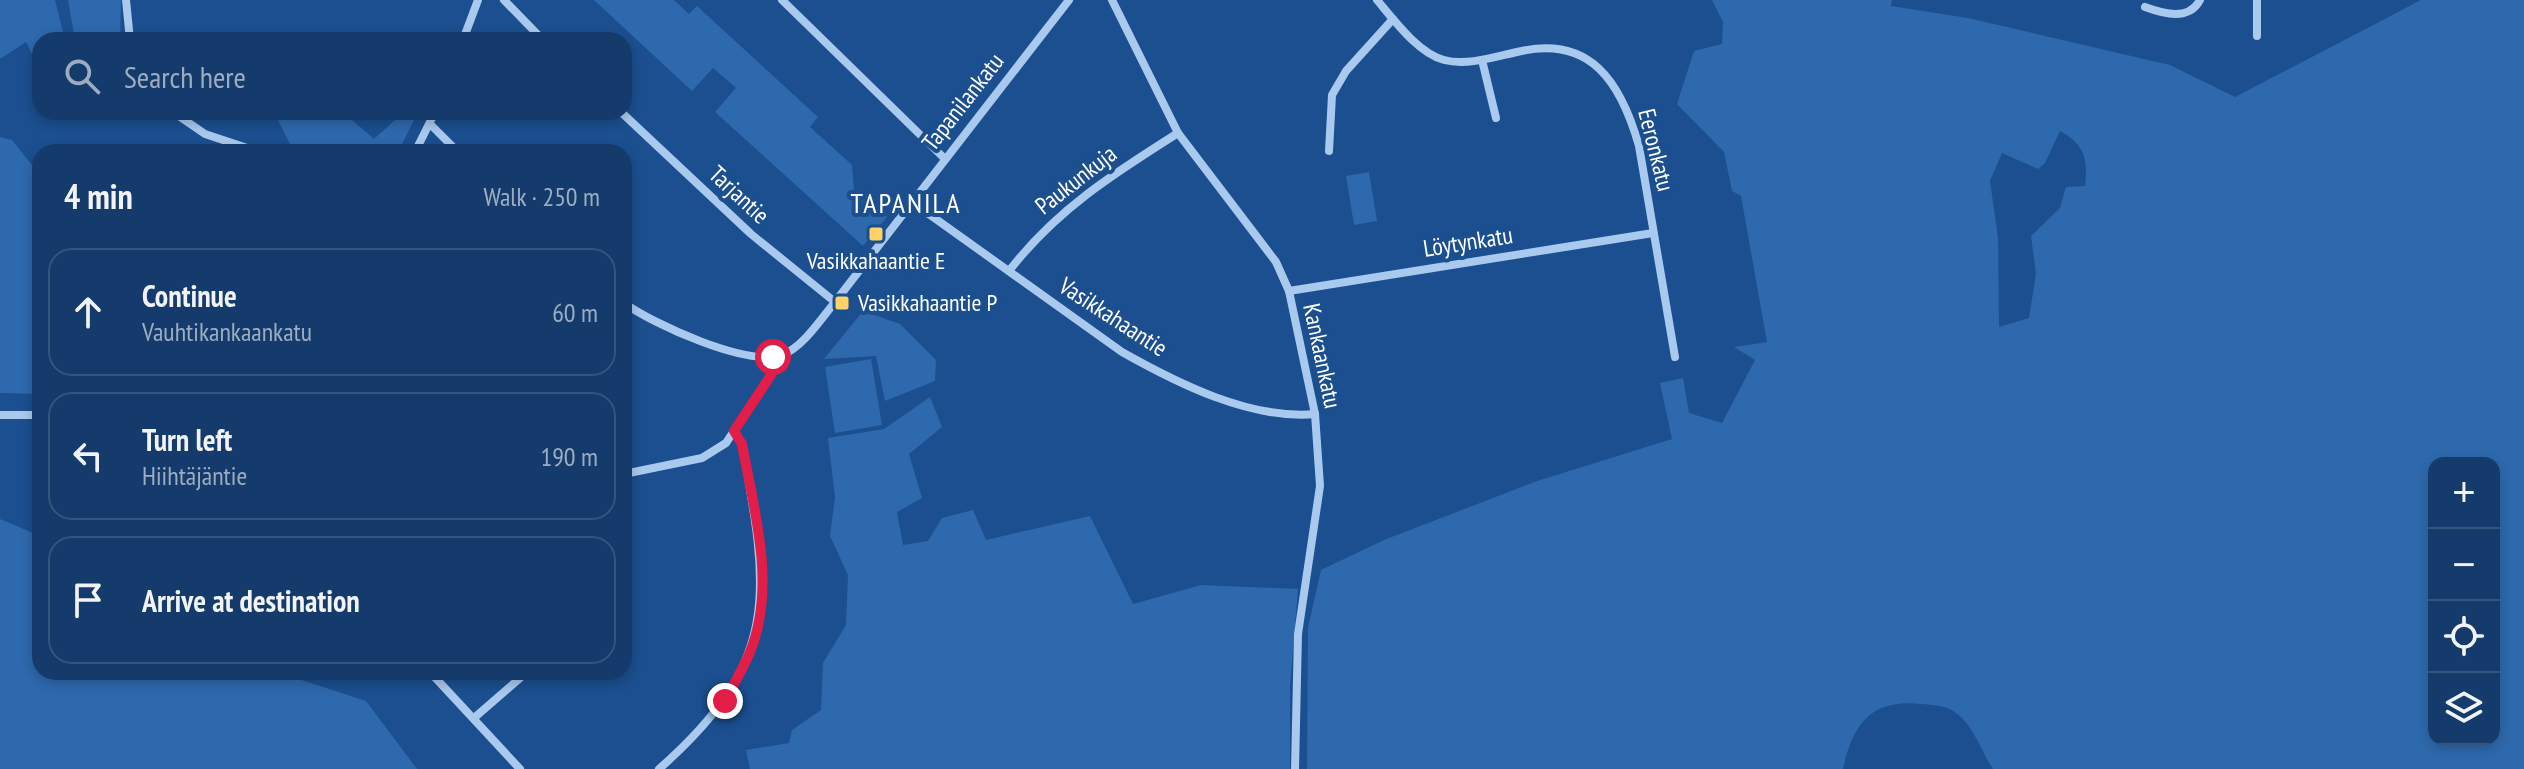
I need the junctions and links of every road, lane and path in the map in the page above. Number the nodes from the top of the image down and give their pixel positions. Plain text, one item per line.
1 (126, 0) edge
2 (478, 0) edge
3 (504, 0) edge
4 (782, 0) edge
5 (1069, 0) edge
6 (1112, 0) edge
7 (1377, 0) edge
8 (2200, 0) edge
9 (2257, 0) edge
10 (2145, 7) dead end
11 (1393, 19) junction
12 (129, 32) edge
13 (466, 32) edge
14 (535, 32) edge
15 (2257, 36) dead end
16 (1482, 60) junction
17 (1496, 118) dead end
18 (185, 120) edge
19 (432, 120) edge
20 (630, 120) edge
21 (430, 124) junction
22 (1178, 133) junction
23 (235, 144) edge
24 (419, 144) edge
25 (450, 144) edge
26 (1329, 151) dead end
27 (944, 158) junction
28 (912, 202) junction
29 (1653, 233) junction
30 (1009, 271) junction
31 (1289, 291) junction
32 (835, 302) junction
33 (632, 307) edge
34 (773, 357) junction
35 (1675, 357) dead end
36 (1315, 414) junction
37 (0, 415) edge
38 (32, 415) edge
39 (734, 431) junction
40 (632, 472) edge
41 (438, 680) edge
42 (518, 680) edge
43 (474, 718) junction
44 (520, 769) edge
45 (659, 769) edge
46 (1295, 769) edge

1 - 12 street
2 - 13 street
3 - 14 street
4 - 27 street
5 - 27 street, Tapanilankatu
6 - 22 street, Kankaankatu
7 - 11 street, Eeronkatu
8 - 10 street
9 - 15 street
11 - 16 street, Eeronkatu
11 - 26 street
16 - 17 street
16 - 29 street, Eeronkatu
18 - 23 street
19 - 21 street
20 - 32 street, Tarjantie
21 - 24 street
21 - 25 street
22 - 30 street, Paukunkuja
22 - 31 street, Kankaankatu
27 - 28 street, Tapanilankatu
28 - 30 street, Vasikkahaantie
28 - 32 street, Tapanilankatu
29 - 31 street, Löytynkatu
29 - 35 street, Eeronkatu
30 - 36 street, Vasikkahaantie
31 - 36 street, Kankaankatu
32 - 34 street, Tapanilankatu
33 - 34 street
34 - 39 street
36 - 46 street, Kankaankatu
37 - 38 street
39 - 40 street
39 - 45 street
41 - 43 street
42 - 43 street
43 - 44 street

